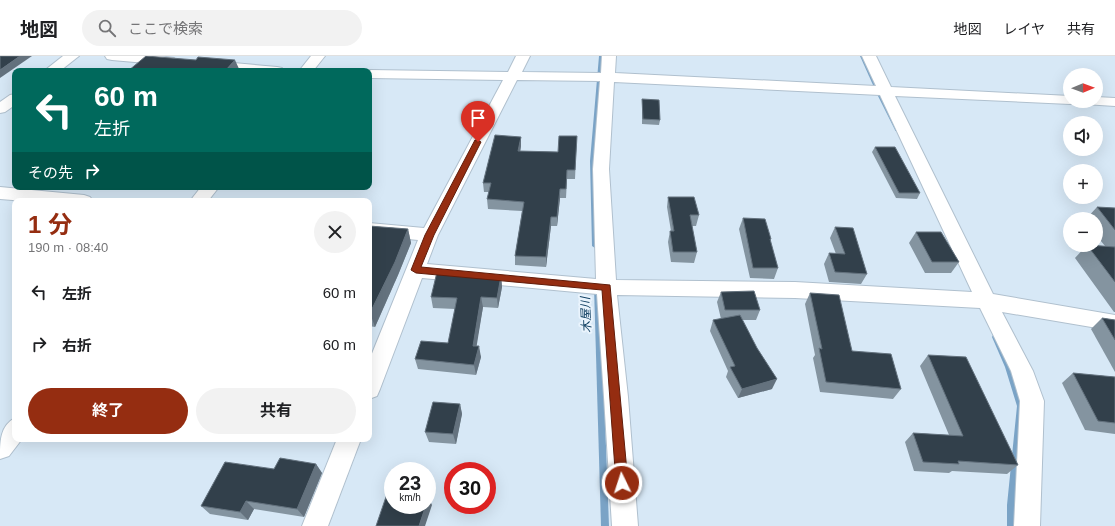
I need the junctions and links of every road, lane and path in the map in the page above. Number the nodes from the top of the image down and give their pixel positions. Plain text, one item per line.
1 (72, 56) edge
2 (112, 56) edge
3 (318, 56) edge
4 (523, 56) edge
5 (609, 56) edge
6 (869, 56) edge
7 (183, 62) edge
8 (198, 64) edge
9 (55, 68) edge
10 (244, 68) edge
11 (308, 68) edge
12 (372, 74) edge
13 (512, 75) junction
14 (602, 77) junction
15 (885, 90) junction
16 (12, 100) edge
17 (1063, 100) edge
18 (1103, 102) edge
19 (1115, 102) edge
20 (0, 109) edge
21 (208, 190) edge
22 (0, 193) edge
23 (52, 198) edge
24 (201, 198) edge
25 (372, 229) edge
26 (429, 235) junction
27 (416, 270) junction
28 (599, 286) junction
29 (986, 301) junction
30 (1115, 323) edge
31 (372, 381) edge
32 (12, 433) edge
33 (348, 442) edge
34 (0, 448) edge
35 (315, 526) edge
36 (625, 526) edge
37 (1027, 526) edge

1 - 9 street
2 - 7 street
3 - 11 street
4 - 13 street
5 - 14 street
6 - 15 street
8 - 10 street
12 - 13 street
13 - 14 street
13 - 26 street
14 - 15 street
14 - 28 street
15 - 17 street
15 - 29 street
16 - 20 street
18 - 19 street
21 - 24 street
22 - 23 street
25 - 26 street
26 - 27 street
27 - 28 street
27 - 31 street
28 - 29 street
28 - 36 street
29 - 30 street
29 - 37 street
32 - 34 street
33 - 35 street

